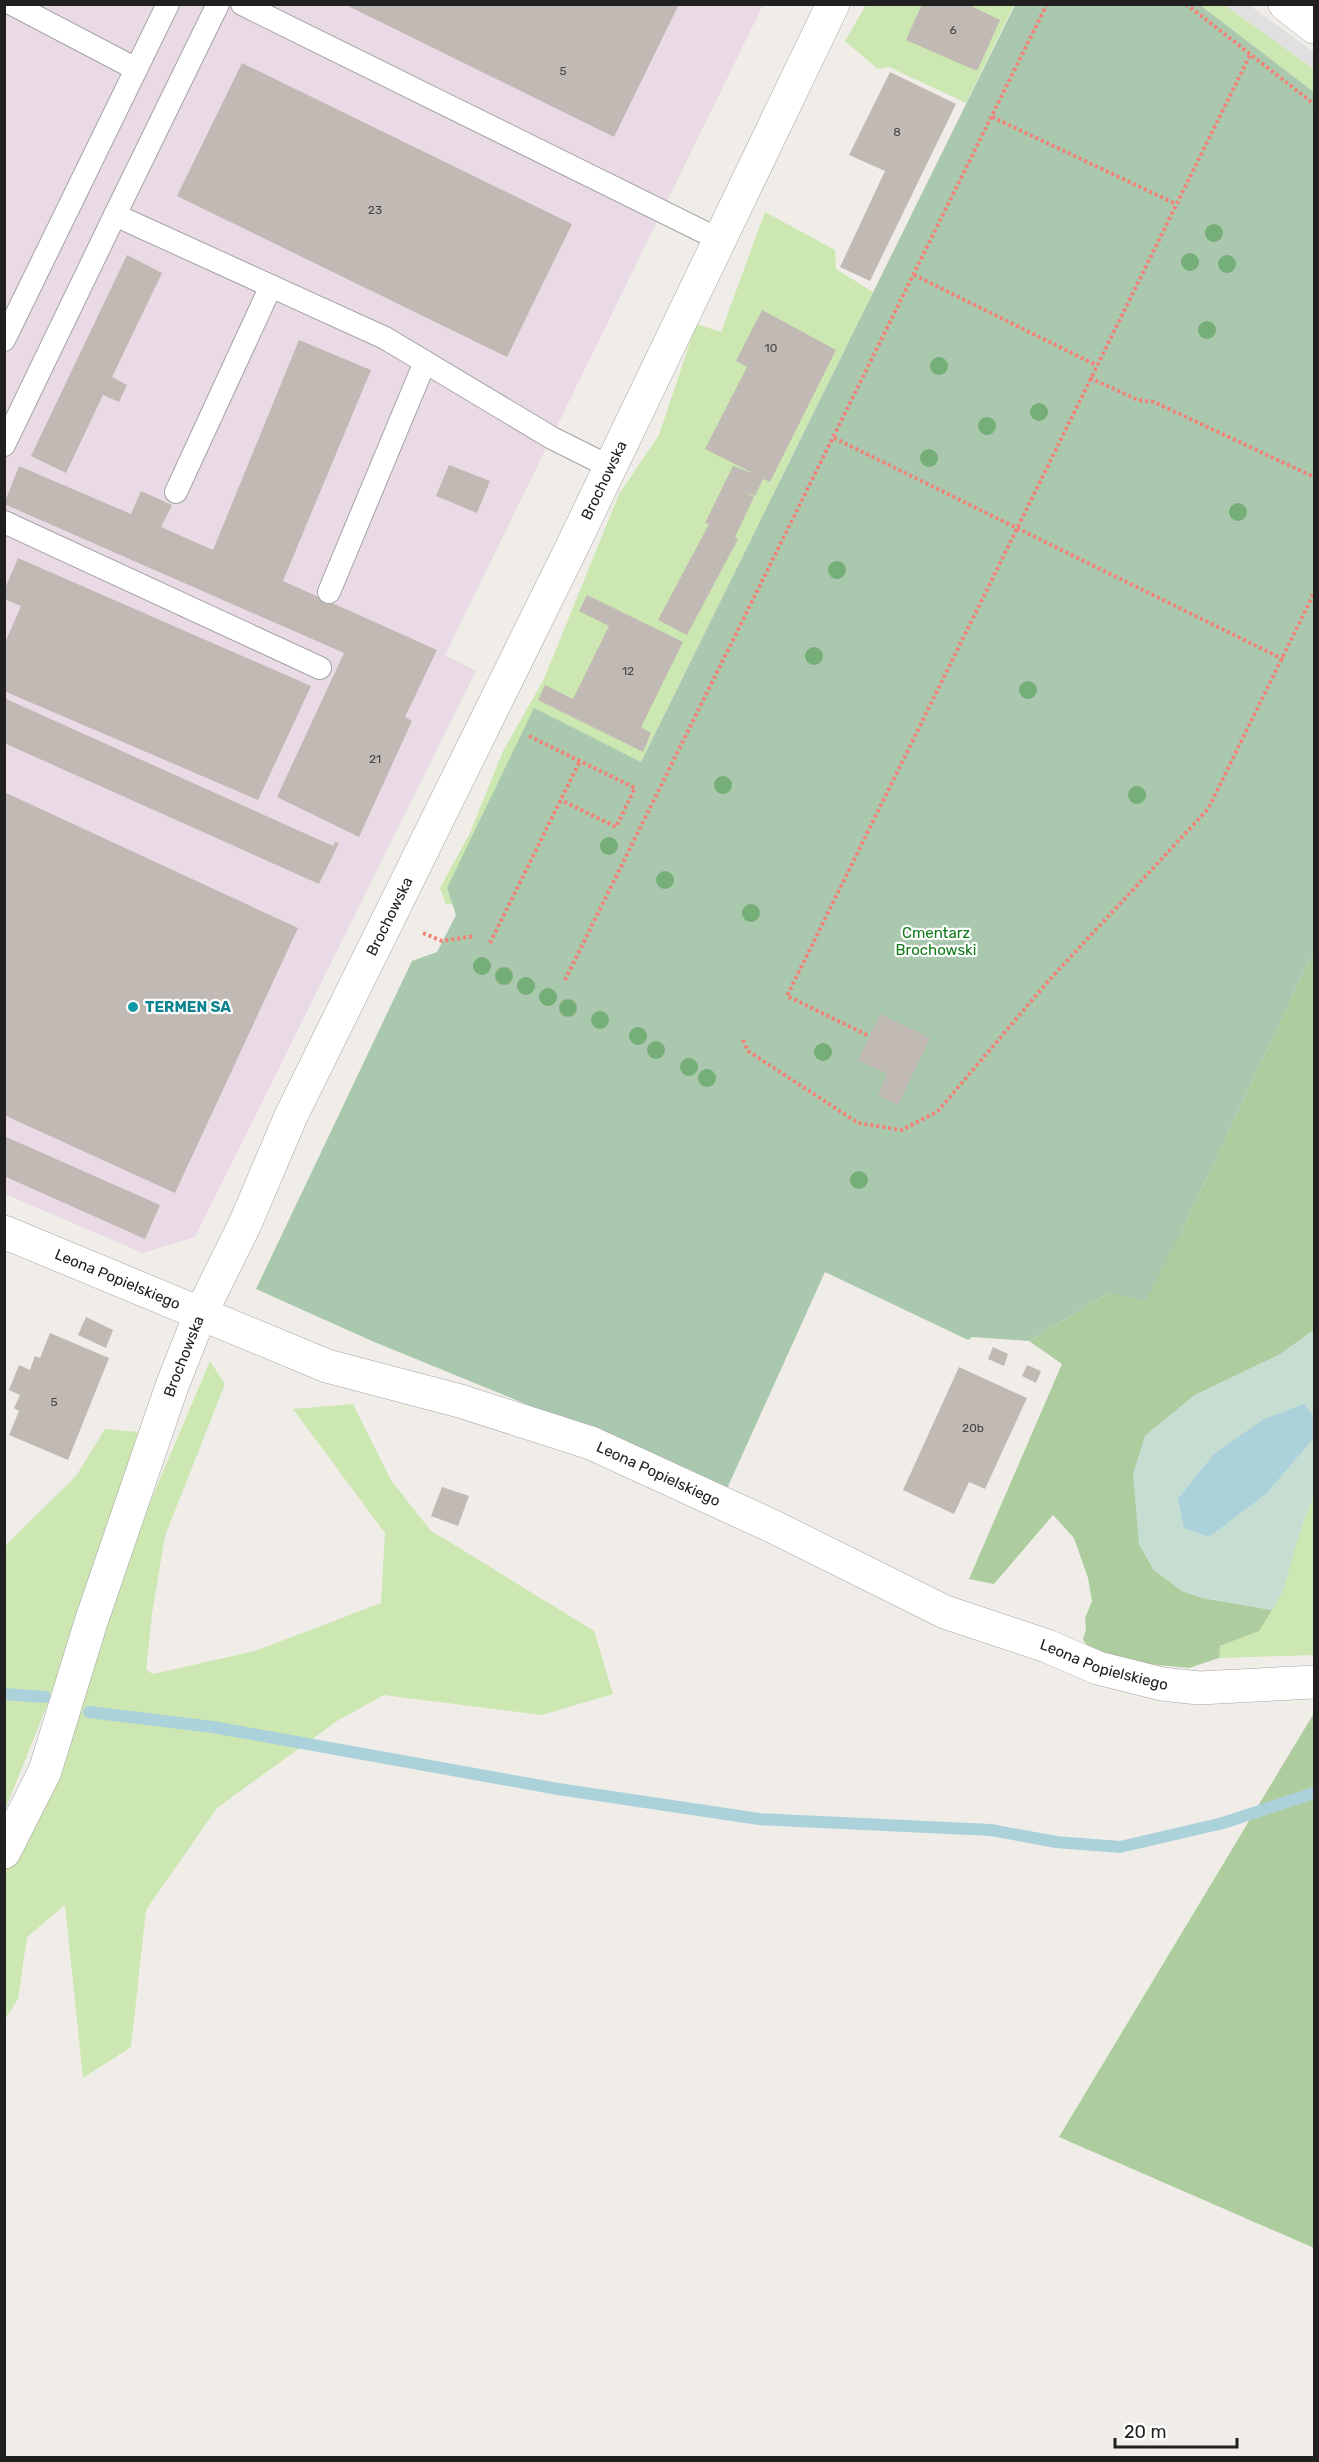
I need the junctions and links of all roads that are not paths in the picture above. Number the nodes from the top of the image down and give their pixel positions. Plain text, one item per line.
1 (12, 4) edge
2 (168, 4) edge
3 (218, 4) edge
4 (242, 4) edge
5 (833, 4) edge
6 (1285, 4) edge
7 (1314, 27) edge
8 (136, 69) junction
9 (115, 215) junction
10 (720, 240) junction
11 (271, 286) junction
12 (4, 340) edge
13 (425, 362) junction
14 (4, 445) edge
15 (610, 467) junction
16 (176, 492) dead end
17 (4, 522) edge
18 (330, 591) dead end
19 (320, 668) dead end
20 (4, 1232) edge
21 (200, 1314) junction
22 (1314, 1682) edge
23 (4, 1852) edge

1 - 8 lane
2 - 8 lane
3 - 9 lane
4 - 10 lane
5 - 10 street, Brochowska
6 - 7 street
8 - 12 lane
9 - 11 lane
9 - 14 lane
10 - 15 street, Brochowska
11 - 13 lane
11 - 16 lane
13 - 15 lane
13 - 18 lane
15 - 21 street, Brochowska
17 - 19 lane
20 - 21 street, Leona Popielskiego
21 - 22 street, Leona Popielskiego
21 - 23 street, Brochowska

